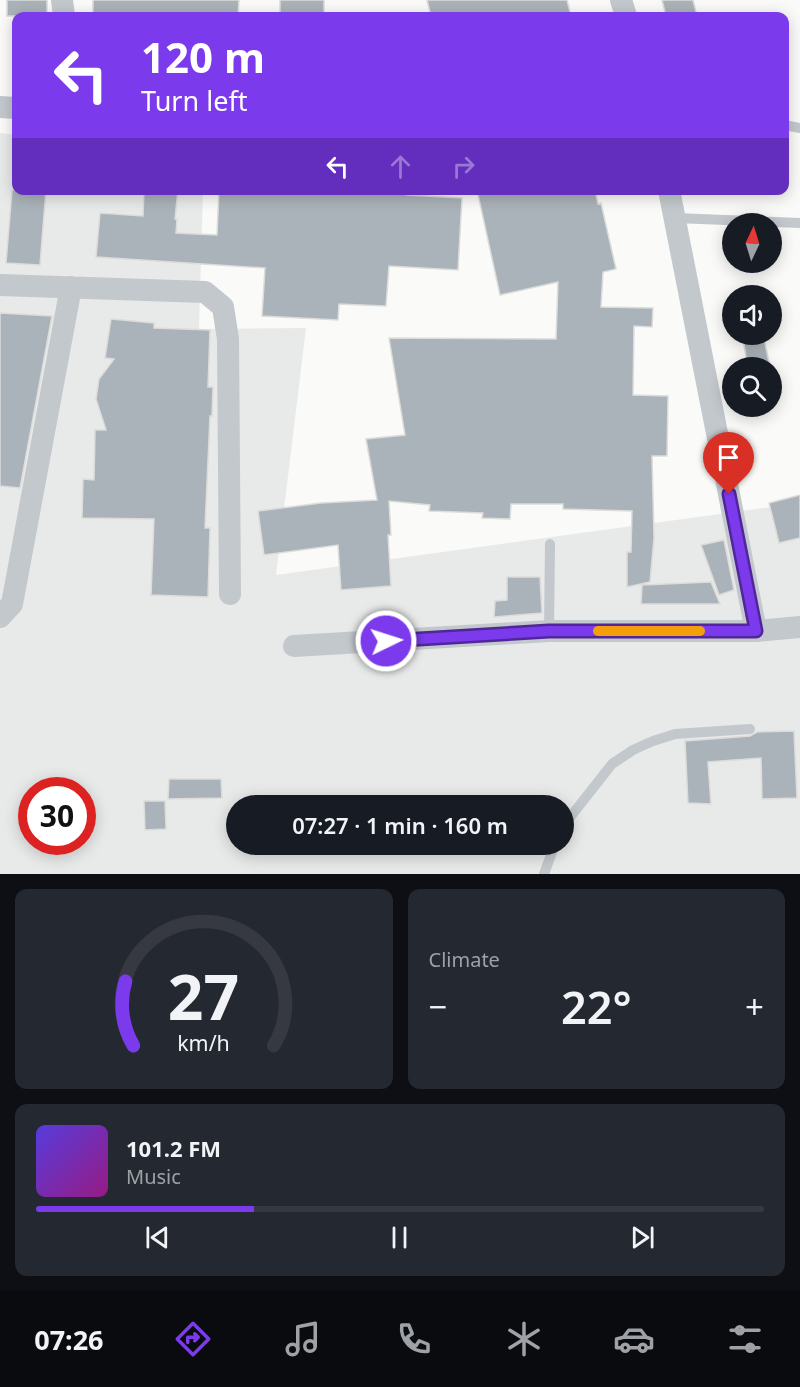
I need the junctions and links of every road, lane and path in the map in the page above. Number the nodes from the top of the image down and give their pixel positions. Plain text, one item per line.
1 (670, 195) edge
2 (675, 218) junction
3 (800, 223) edge
4 (0, 285) edge
5 (71, 287) junction
6 (550, 543) dead end
7 (230, 594) dead end
8 (0, 617) edge
9 (800, 627) edge
10 (549, 631) junction
11 (756, 631) junction
12 (294, 646) dead end
13 (750, 729) dead end
14 (574, 812) edge
15 (551, 855) edge
16 (544, 874) edge

1 - 2 street
2 - 3 lane
2 - 11 street
4 - 5 street
5 - 7 street
5 - 8 street
6 - 10 lane
9 - 11 street
10 - 11 street
10 - 12 street
13 - 14 lane
15 - 16 lane

